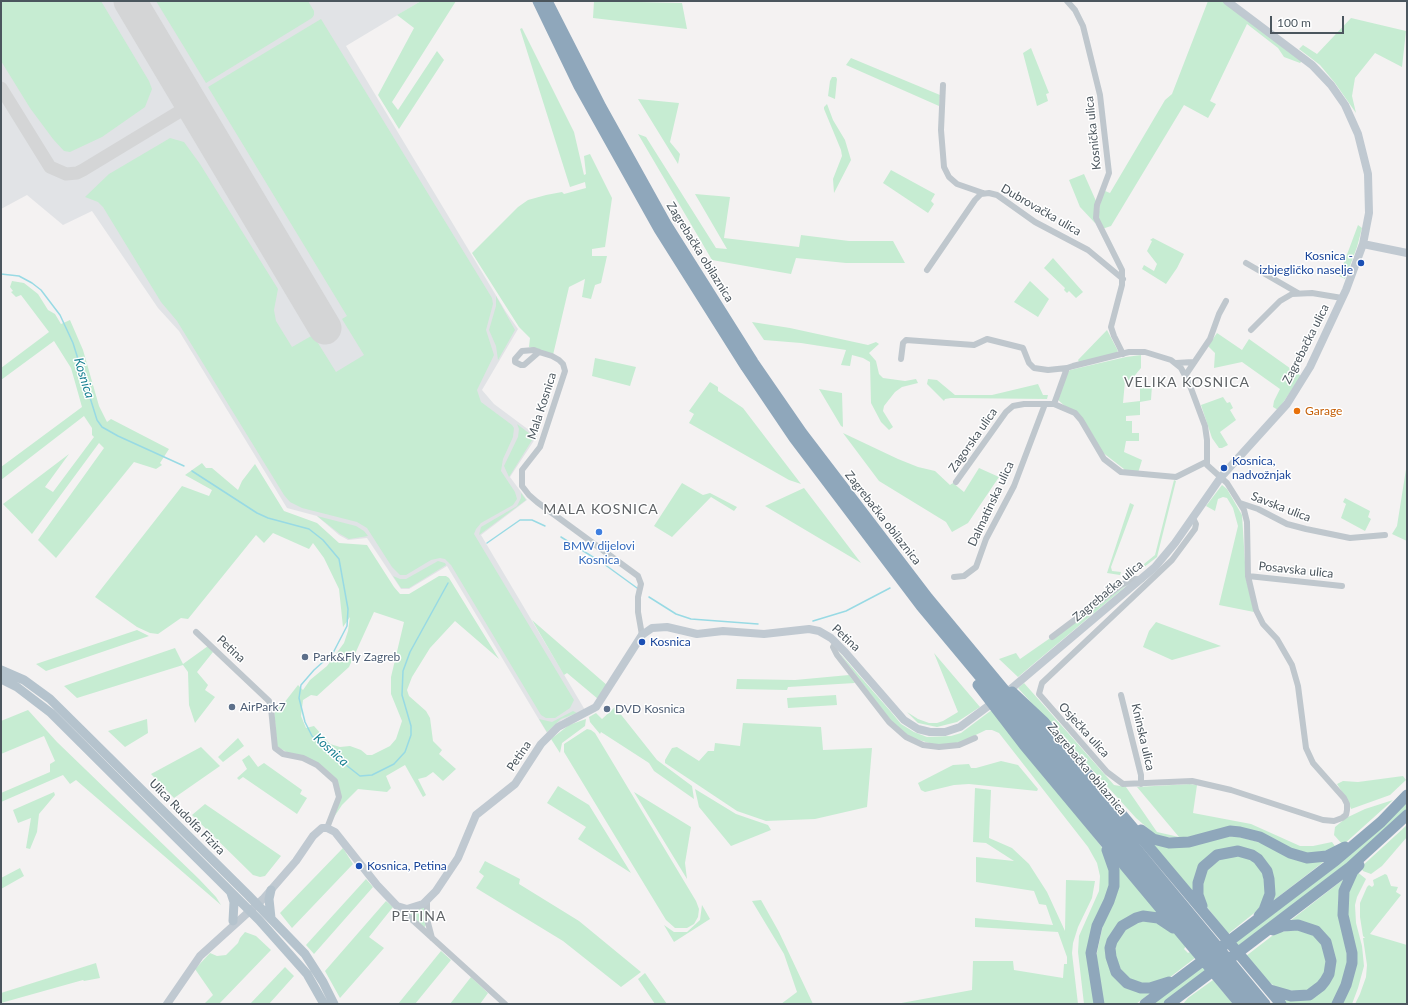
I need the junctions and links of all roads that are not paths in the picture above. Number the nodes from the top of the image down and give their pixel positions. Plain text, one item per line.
1 (538, 1) edge
2 (547, 1) edge
3 (1067, 1) edge
4 (1228, 1) edge
5 (943, 85) dead end
6 (983, 193) junction
7 (1363, 244) junction
8 (1407, 253) edge
9 (1246, 262) dead end
10 (927, 270) dead end
11 (1123, 279) junction
12 (1298, 293) junction
13 (1342, 298) junction
14 (1226, 301) dead end
15 (1251, 330) dead end
16 (539, 352) dead end
17 (1123, 354) junction
18 (901, 359) dead end
19 (1193, 362) junction
20 (1176, 364) junction
21 (1067, 368) junction
22 (1186, 376) junction
23 (1045, 404) junction
24 (1054, 404) junction
25 (1206, 462) junction
26 (1221, 477) junction
27 (956, 482) dead end
28 (1240, 503) junction
29 (1193, 518) junction
30 (1385, 535) dead end
31 (1248, 576) junction
32 (954, 577) dead end
33 (1142, 579) junction
34 (1342, 586) dead end
35 (196, 632) dead end
36 (642, 635) junction
37 (1052, 637) dead end
38 (836, 642) junction
39 (968, 662) junction
40 (1, 670) edge
41 (988, 671) junction
42 (1, 679) edge
43 (1121, 695) dead end
44 (979, 714) joint
45 (975, 738) dead end
46 (1141, 784) junction
47 (1407, 795) edge
48 (1407, 815) edge
49 (1381, 822) junction
50 (1131, 825) junction
51 (327, 828) junction
52 (1392, 830) junction
53 (1103, 840) junction
54 (280, 880) junction
55 (271, 890) junction
56 (231, 892) junction
57 (427, 901) junction
58 (255, 902) junction
59 (397, 906) junction
60 (248, 909) junction
61 (1202, 909) junction
62 (271, 918) junction
63 (233, 921) junction
64 (1250, 926) junction
65 (227, 929) junction
66 (1260, 936) junction
67 (433, 939) junction
68 (1188, 941) junction
69 (1181, 977) junction
70 (1224, 985) junction
71 (1191, 988) junction
72 (1269, 989) junction
73 (167, 1004) edge
74 (324, 1004) edge
75 (334, 1004) edge
76 (505, 1004) edge
77 (1099, 1004) edge
78 (1145, 1004) edge
79 (1169, 1004) edge
80 (1178, 1004) edge
81 (1236, 1004) edge
82 (1240, 1004) edge
83 (1253, 1004) edge
84 (1265, 1004) edge
85 (1281, 1004) edge
86 (1337, 1004) edge

1 - 39 highway, Zagrebačka obilaznica
2 - 41 highway, Zagrebačka obilaznica
3 - 11 street, Kosnička ulica
4 - 7 street, Zagrebačka ulica
5 - 6 street
6 - 10 street, Dubrovačka ulica
6 - 11 street, Dubrovačka ulica
7 - 8 street
7 - 13 street, Zagrebačka ulica
9 - 12 street
11 - 17 street, Kosnička ulica
12 - 13 street
12 - 15 street
13 - 26 street, Zagrebačka ulica
14 - 19 street
16 - 36 street, Mala Kosnica
17 - 20 street
17 - 21 street
18 - 21 street
19 - 20 street
19 - 22 street
20 - 22 street
21 - 24 street
22 - 25 street
23 - 24 street, Zagorska ulica
23 - 27 street, Zagorska ulica
23 - 32 street, Dalmatinska ulica
24 - 25 street
25 - 26 street
26 - 28 street
26 - 29 street, Zagrebačka ulica
28 - 30 street, Savska ulica
28 - 31 street
29 - 33 street, Zagrebačka ulica
29 - 46 street, Osječka ulica
31 - 34 street, Posavska ulica
31 - 46 street, Osječka ulica
33 - 37 street
33 - 44 street, Zagrebačka ulica
35 - 51 street, Petina
36 - 38 street, Petina
36 - 57 street, Petina
38 - 44 street, Petina
38 - 45 street
39 - 53 highway
39 - 83 highway, Zagrebačka obilaznica
40 - 58 main road, Ulica Rudolfa Fizira
41 - 50 highway
41 - 84 highway, Zagrebačka obilaznica
42 - 56 main road, Ulica Rudolfa Fizira
43 - 46 street, Kninska ulica
47 - 49 highway
48 - 52 highway
49 - 50 highway
49 - 64 highway
50 - 61 highway
51 - 54 street
51 - 59 street
52 - 66 highway
52 - 86 highway
53 - 68 highway
53 - 77 highway
54 - 55 street
54 - 58 street
55 - 58 street
55 - 62 main road
56 - 60 main road, Ulica Rudolfa Fizira
56 - 63 main road
57 - 59 street, Petina
57 - 67 street
58 - 60 street
58 - 62 main road, Ulica Rudolfa Fizira
59 - 67 street
60 - 63 street
60 - 65 street
60 - 74 main road, Ulica Rudolfa Fizira
61 - 64 highway
61 - 72 highway
62 - 75 main road, Ulica Rudolfa Fizira
63 - 65 street
64 - 69 highway
65 - 73 street
66 - 71 highway
66 - 72 highway
67 - 76 street
68 - 69 highway
68 - 70 highway
69 - 78 highway
70 - 81 highway
70 - 82 highway
71 - 79 highway
71 - 80 highway
72 - 85 highway

